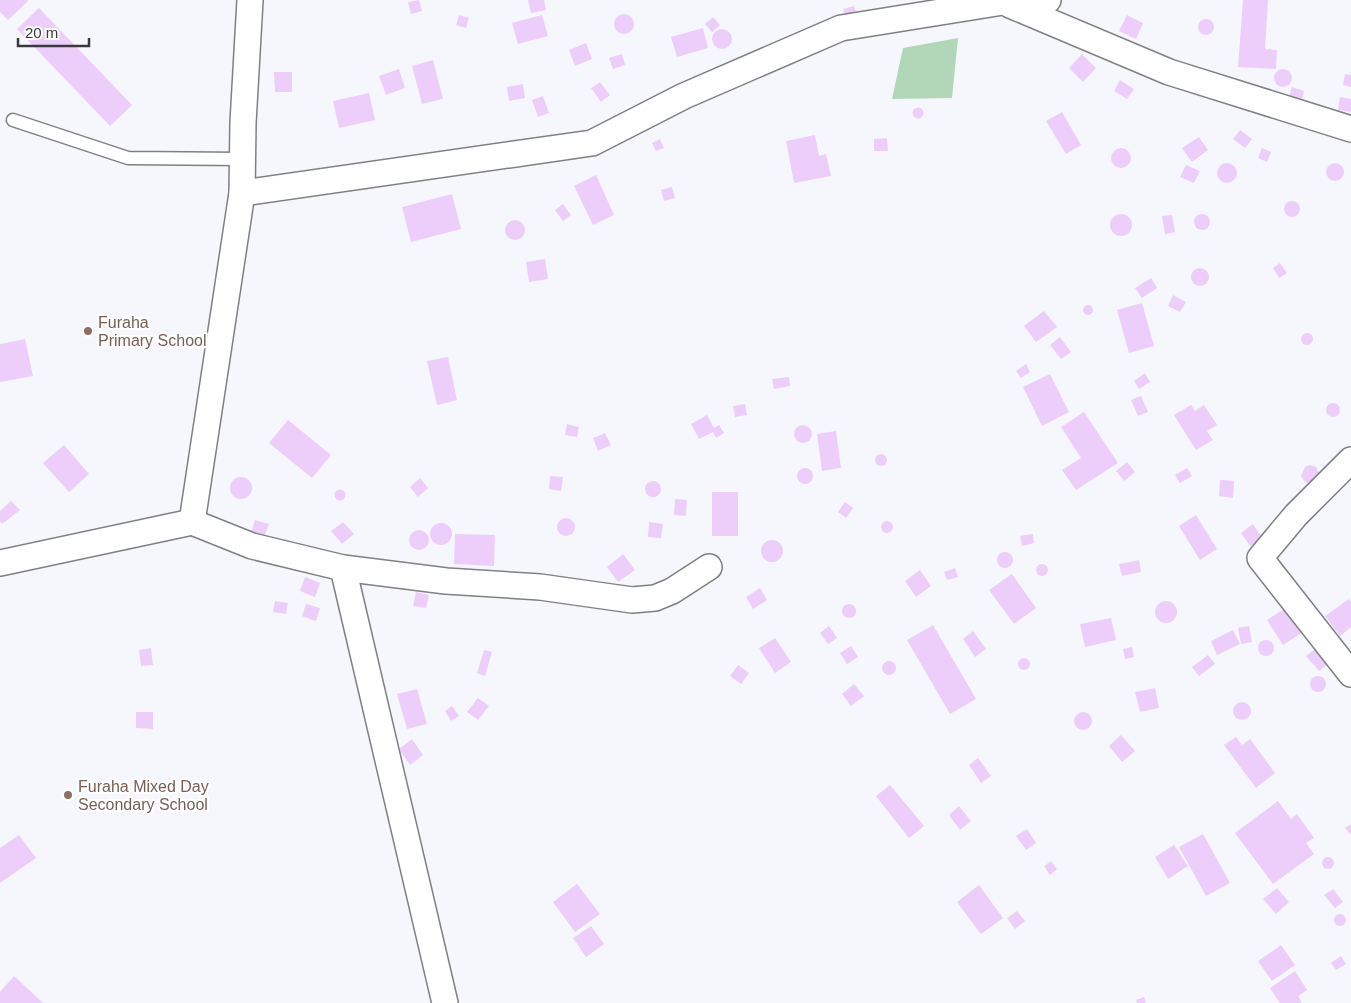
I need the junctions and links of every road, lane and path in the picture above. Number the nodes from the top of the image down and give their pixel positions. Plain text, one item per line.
1 (250, 0) edge
2 (1048, 0) edge
3 (1003, 2) junction
4 (13, 120) dead end
5 (1351, 129) edge
6 (242, 159) junction
7 (242, 193) junction
8 (1351, 460) edge
9 (192, 522) junction
10 (0, 563) edge
11 (709, 567) dead end
12 (343, 568) junction
13 (1351, 674) edge
14 (445, 1003) edge

1 - 6 street
2 - 3 street
3 - 5 street
3 - 7 street
4 - 6 lane
6 - 7 street
7 - 9 street
8 - 13 street
9 - 10 street
9 - 12 street
11 - 12 street
12 - 14 street

